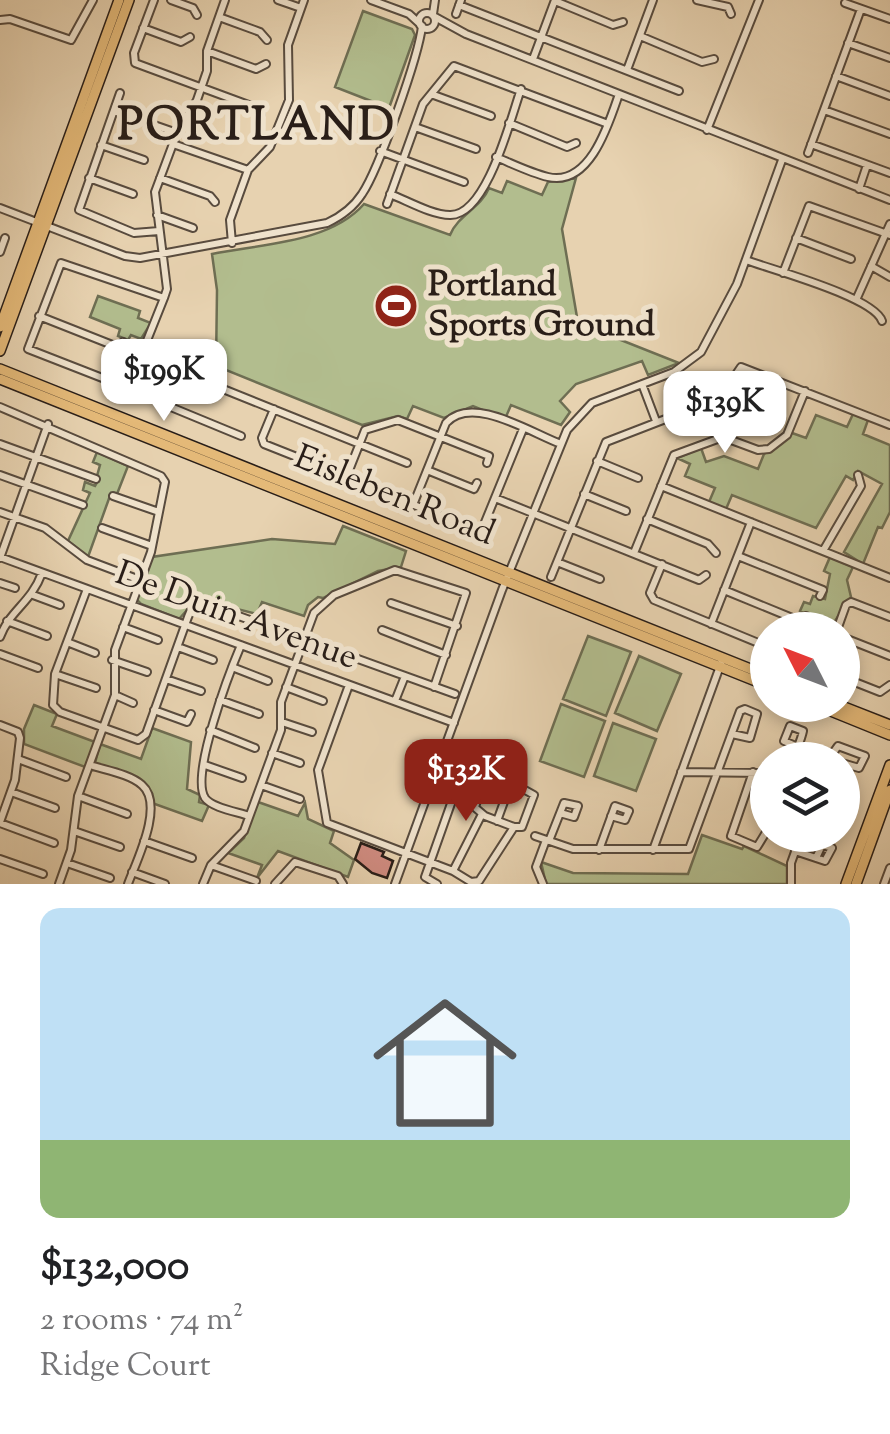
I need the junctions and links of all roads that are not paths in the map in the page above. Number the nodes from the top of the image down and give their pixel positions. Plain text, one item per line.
1 (94, 0) edge
2 (119, 0) edge
3 (129, 0) edge
4 (154, 0) edge
5 (171, 0) edge
6 (225, 0) edge
7 (278, 0) edge
8 (371, 0) edge
9 (435, 0) edge
10 (654, 0) edge
11 (698, 0) edge
12 (759, 0) edge
13 (555, 1) edge
14 (460, 3) edge
15 (845, 3) dead end
16 (303, 4) edge
17 (860, 8) junction
18 (409, 14) junction
19 (430, 14) junction
20 (456, 14) dead end
21 (732, 14) dead end
22 (197, 15) dead end
23 (219, 17) junction
24 (890, 19) edge
25 (0, 20) edge
26 (622, 22) dead end
27 (421, 25) junction
28 (432, 27) junction
29 (143, 28) junction
30 (466, 34) junction
31 (542, 35) junction
32 (640, 36) junction
33 (190, 37) dead end
34 (267, 40) dead end
35 (848, 43) junction
36 (207, 51) junction
37 (415, 54) junction
38 (890, 58) edge
39 (532, 59) junction
40 (714, 59) dead end
41 (266, 64) dead end
42 (627, 70) junction
43 (836, 76) junction
44 (202, 88) junction
45 (522, 89) junction
46 (679, 91) dead end
47 (120, 94) dead end
48 (432, 94) junction
49 (619, 94) junction
50 (890, 96) edge
51 (824, 110) junction
52 (114, 111) junction
53 (261, 114) dead end
54 (490, 116) dead end
55 (509, 123) junction
56 (608, 124) junction
57 (415, 126) junction
58 (706, 129) junction
59 (177, 133) junction
60 (890, 134) edge
61 (576, 143) dead end
62 (172, 144) junction
63 (811, 144) junction
64 (102, 145) junction
65 (476, 149) dead end
66 (380, 152) junction
67 (808, 154) dead end
68 (496, 157) junction
69 (144, 160) dead end
70 (403, 160) junction
71 (784, 161) junction
72 (868, 165) junction
73 (248, 170) junction
74 (890, 173) edge
75 (90, 178) junction
76 (160, 178) junction
77 (464, 182) dead end
78 (859, 188) junction
79 (133, 194) dead end
80 (390, 194) junction
81 (890, 200) edge
82 (215, 202) dead end
83 (387, 204) dead end
84 (0, 208) edge
85 (157, 215) junction
86 (41, 226) junction
87 (193, 228) dead end
88 (159, 231) junction
89 (889, 231) edge
90 (6, 238) dead end
91 (796, 238) junction
92 (232, 243) junction
93 (0, 252) edge
94 (162, 257) junction
95 (851, 259) dead end
96 (746, 260) junction
97 (871, 266) junction
98 (784, 273) junction
99 (890, 277) edge
100 (164, 298) junction
101 (856, 300) junction
102 (39, 316) junction
103 (882, 321) dead end
104 (0, 327) edge
105 (122, 342) dead end
106 (0, 351) edge
107 (141, 356) junction
108 (0, 369) edge
109 (173, 369) junction
110 (0, 378) edge
111 (642, 384) junction
112 (805, 390) junction
113 (725, 395) junction
114 (0, 406) edge
115 (274, 409) junction
116 (774, 410) dead end
117 (656, 421) junction
118 (48, 424) junction
119 (890, 425) edge
120 (523, 430) junction
121 (241, 436) dead end
122 (441, 436) junction
123 (359, 443) junction
124 (0, 444) edge
125 (560, 444) junction
126 (36, 458) junction
127 (597, 461) junction
128 (407, 463) dead end
129 (487, 463) dead end
130 (327, 469) dead end
131 (427, 470) junction
132 (0, 475) edge
133 (858, 475) dead end
134 (638, 478) dead end
135 (96, 480) dead end
136 (477, 483) dead end
137 (26, 485) junction
138 (660, 486) junction
139 (584, 494) junction
140 (113, 496) dead end
141 (495, 498) junction
142 (413, 505) junction
143 (83, 506) dead end
144 (626, 511) dead end
145 (0, 512) edge
146 (156, 512) junction
147 (533, 513) junction
148 (15, 517) junction
149 (648, 520) junction
150 (751, 522) junction
151 (102, 528) dead end
152 (570, 528) junction
153 (482, 532) junction
154 (479, 542) dead end
155 (152, 546) junction
156 (822, 551) junction
157 (716, 553) dead end
158 (634, 554) junction
159 (738, 556) junction
160 (0, 557) edge
161 (556, 562) junction
162 (662, 564) junction
163 (42, 572) junction
164 (706, 575) dead end
165 (508, 577) junction
166 (551, 577) dead end
167 (890, 578) edge
168 (600, 579) dead end
169 (140, 580) junction
170 (0, 583) edge
171 (15, 588) dead end
172 (86, 589) junction
173 (724, 590) junction
174 (34, 595) junction
175 (820, 596) dead end
176 (391, 604) dead end
177 (60, 605) dead end
178 (131, 605) junction
179 (778, 612) edge
180 (843, 612) edge
181 (890, 617) edge
182 (8, 620) junction
183 (711, 624) junction
184 (186, 625) junction
185 (457, 626) junction
186 (123, 628) junction
187 (382, 630) dead end
188 (48, 636) dead end
189 (0, 637) edge
190 (304, 639) junction
191 (750, 639) edge
192 (158, 640) dead end
193 (67, 642) junction
194 (860, 644) edge
195 (241, 645) junction
196 (178, 647) junction
197 (95, 652) dead end
198 (0, 654) edge
199 (446, 655) junction
200 (890, 656) edge
201 (112, 660) junction
202 (213, 660) dead end
203 (722, 663) junction
204 (294, 665) junction
205 (232, 667) junction
206 (38, 668) dead end
207 (750, 671) edge
208 (148, 672) dead end
209 (55, 674) junction
210 (404, 676) junction
211 (750, 677) edge
212 (166, 679) junction
213 (268, 680) dead end
214 (348, 684) junction
215 (860, 684) edge
216 (890, 686) edge
217 (286, 687) junction
218 (434, 687) junction
219 (96, 688) dead end
220 (201, 691) dead end
221 (455, 694) dead end
222 (115, 696) junction
223 (220, 700) junction
224 (323, 700) dead end
225 (394, 701) junction
226 (133, 702) dead end
227 (154, 710) junction
228 (860, 713) edge
229 (191, 714) dead end
230 (259, 714) dead end
231 (282, 722) junction
232 (858, 722) edge
233 (454, 723) junction
234 (890, 725) edge
235 (0, 726) edge
236 (103, 727) junction
237 (210, 730) junction
238 (312, 732) dead end
239 (732, 734) junction
240 (890, 735) edge
241 (255, 748) dead end
242 (272, 753) junction
243 (18, 759) junction
244 (300, 763) dead end
245 (90, 765) junction
246 (206, 765) junction
247 (890, 765) edge
248 (681, 772) junction
249 (718, 772) junction
250 (750, 772) edge
251 (66, 777) dead end
252 (242, 778) dead end
253 (750, 781) edge
254 (261, 785) junction
255 (430, 790) junction
256 (890, 790) edge
257 (11, 792) junction
258 (78, 796) junction
259 (451, 797) junction
260 (300, 799) dead end
261 (475, 807) junction
262 (55, 808) dead end
263 (127, 814) dead end
264 (482, 814) junction
265 (560, 814) dead end
266 (249, 816) junction
267 (611, 816) dead end
268 (497, 821) junction
269 (0, 823) edge
270 (514, 828) junction
271 (74, 831) junction
272 (536, 836) dead end
273 (547, 840) junction
274 (144, 841) junction
275 (54, 843) dead end
276 (750, 844) edge
277 (120, 847) dead end
278 (598, 850) junction
279 (653, 850) junction
280 (795, 852) edge
281 (798, 852) edge
282 (407, 853) junction
283 (192, 858) dead end
284 (816, 858) dead end
285 (0, 859) edge
286 (430, 862) junction
287 (67, 863) junction
288 (211, 864) junction
289 (890, 868) edge
290 (453, 870) junction
291 (132, 872) junction
292 (42, 874) dead end
293 (110, 878) dead end
294 (256, 881) dead end
295 (470, 883) edge
296 (59, 884) edge
297 (128, 884) edge
298 (166, 884) edge
299 (203, 884) edge
300 (275, 884) edge
301 (343, 884) edge
302 (396, 884) edge
303 (437, 884) edge
304 (543, 884) edge
305 (790, 884) edge
306 (846, 884) edge
307 (856, 884) edge
308 (884, 884) edge

1 - 25 street
2 - 86 main road
3 - 86 main road
4 - 29 street
5 - 22 street
6 - 23 street
7 - 16 street
8 - 18 street
9 - 19 street
10 - 32 street
11 - 21 street
12 - 58 street
13 - 26 street
13 - 31 street
14 - 20 street
14 - 31 street
15 - 17 street
16 - 73 street
17 - 24 street
17 - 35 street
18 - 19 street
18 - 27 street
19 - 27 street
19 - 28 street
19 - 30 street
23 - 34 street
23 - 36 street
27 - 28 street
27 - 37 street
28 - 30 street
28 - 37 street
29 - 33 street
29 - 44 street
30 - 39 street
31 - 39 street
31 - 42 street
32 - 40 street
32 - 42 street
35 - 38 street
35 - 43 street
36 - 41 street
36 - 44 street
37 - 66 street
39 - 49 street
42 - 46 street
43 - 50 street
43 - 51 street
44 - 53 street
44 - 59 street
45 - 48 street
45 - 55 street
45 - 56 street
47 - 52 street
48 - 54 street
48 - 57 street
49 - 56 street
49 - 58 street
51 - 60 street
51 - 63 street
52 - 59 street
52 - 64 street
55 - 61 street
55 - 68 street
56 - 68 street
57 - 65 street
57 - 70 street
58 - 71 street
59 - 62 street
62 - 73 street
62 - 76 street
63 - 67 street
63 - 72 street
64 - 69 street
64 - 75 street
66 - 70 street
66 - 92 street
68 - 80 street
70 - 77 street
70 - 80 street
71 - 78 street
71 - 96 street
72 - 74 street
72 - 78 street
73 - 92 street
75 - 79 street
75 - 88 street
76 - 82 street
76 - 85 street
78 - 81 street
80 - 83 street
84 - 86 street
85 - 87 street
85 - 88 street
86 - 94 street
86 - 104 main road
86 - 106 main road
88 - 94 street
89 - 91 street
89 - 97 street
90 - 93 street
91 - 95 street
91 - 98 street
92 - 94 street
94 - 100 street
96 - 98 street
96 - 111 street
97 - 99 street
97 - 101 street
98 - 101 street
100 - 102 street
100 - 107 street
101 - 103 street
102 - 105 street
102 - 107 street
107 - 109 street
108 - 165 main road, Eisleben Road
109 - 115 street
109 - 121 street
110 - 165 main road, Eisleben Road
111 - 117 street
111 - 125 street
112 - 113 street
112 - 119 street
112 - 138 street
113 - 116 street
113 - 117 street
114 - 118 street
115 - 123 street
115 - 130 street
117 - 127 street
118 - 126 street
118 - 146 street
120 - 122 street
120 - 125 street
120 - 141 street
122 - 123 street
122 - 129 street
122 - 131 street
123 - 128 street
123 - 142 street
124 - 126 street
125 - 147 street
126 - 135 street
126 - 137 street
127 - 134 street
127 - 139 street
131 - 136 street
131 - 142 street
132 - 137 street
133 - 156 street
137 - 143 street
137 - 148 street
138 - 149 street
138 - 150 street
139 - 144 street
139 - 152 street
140 - 146 street
141 - 147 street
141 - 153 street
142 - 153 street
145 - 148 street
146 - 155 street
147 - 152 street
147 - 165 street
148 - 160 street
148 - 169 street
149 - 157 street
149 - 158 street
150 - 156 street
150 - 159 street
151 - 155 street
152 - 158 street
152 - 161 street
153 - 154 street
155 - 169 street
156 - 167 street
158 - 162 street
159 - 173 street
159 - 175 street
160 - 163 street, De Duin Avenue
161 - 166 street
161 - 168 street
162 - 164 street
162 - 183 street
163 - 172 street, De Duin Avenue
163 - 174 street
165 - 203 main road, Eisleben Road
165 - 233 street
169 - 178 street
170 - 171 street
172 - 178 street, De Duin Avenue
172 - 193 street
173 - 179 street
173 - 183 street
174 - 177 street
174 - 182 street
176 - 185 street
178 - 184 street, De Duin Avenue
178 - 186 street
180 - 181 street
182 - 188 street
182 - 189 street
183 - 191 street
184 - 190 street
184 - 195 street, De Duin Avenue
184 - 196 street
185 - 190 street
185 - 199 street
186 - 192 street
186 - 201 street
187 - 199 street
190 - 204 street
190 - 210 street
193 - 197 street
193 - 209 street
194 - 200 street
195 - 204 street, De Duin Avenue
195 - 205 street
196 - 202 street
196 - 212 street
198 - 206 street
199 - 218 street
201 - 208 street
201 - 222 street
203 - 207 main road, Eisleben Road
203 - 211 main road, Eisleben Road
203 - 248 street
204 - 214 street, De Duin Avenue
204 - 217 street
205 - 213 street
205 - 223 street
209 - 219 street
209 - 236 street
210 - 218 street
210 - 225 street
212 - 220 street
212 - 227 street
214 - 225 street, De Duin Avenue
214 - 282 street
215 - 216 street
217 - 224 street
217 - 231 street
218 - 221 street
222 - 226 street
222 - 236 street
223 - 230 street
223 - 237 street
225 - 233 street, De Duin Avenue
227 - 229 street
227 - 236 street
228 - 234 main road
231 - 238 street
231 - 242 street
232 - 240 main road
233 - 255 street
235 - 243 street
236 - 245 street
237 - 241 street
237 - 246 street
239 - 239 street
239 - 249 street
242 - 244 street
242 - 254 street
243 - 251 street
243 - 257 street
245 - 258 street
245 - 274 street
246 - 252 street
246 - 266 street
247 - 306 main road
248 - 249 street
248 - 279 street
249 - 250 street
249 - 279 street
253 - 276 street
254 - 260 street
254 - 266 street
255 - 259 street
255 - 282 street
256 - 307 main road
257 - 262 street
257 - 269 street
258 - 263 street
258 - 271 street
259 - 261 street
259 - 261 street
259 - 286 street
261 - 264 street
264 - 268 street
264 - 290 street
265 - 273 street
266 - 288 street
267 - 278 street
268 - 270 street
268 - 270 street
269 - 275 street
270 - 295 street
271 - 277 street
271 - 287 street
272 - 273 street
273 - 278 street
273 - 304 street
274 - 283 street
274 - 291 street
278 - 279 street
280 - 305 street
281 - 284 street
282 - 286 street
282 - 302 street
285 - 292 street
286 - 290 street
286 - 303 street
287 - 293 street
287 - 296 street
288 - 294 street
288 - 299 street
289 - 308 street
290 - 295 street
291 - 297 street
291 - 298 street
300 - 301 street

